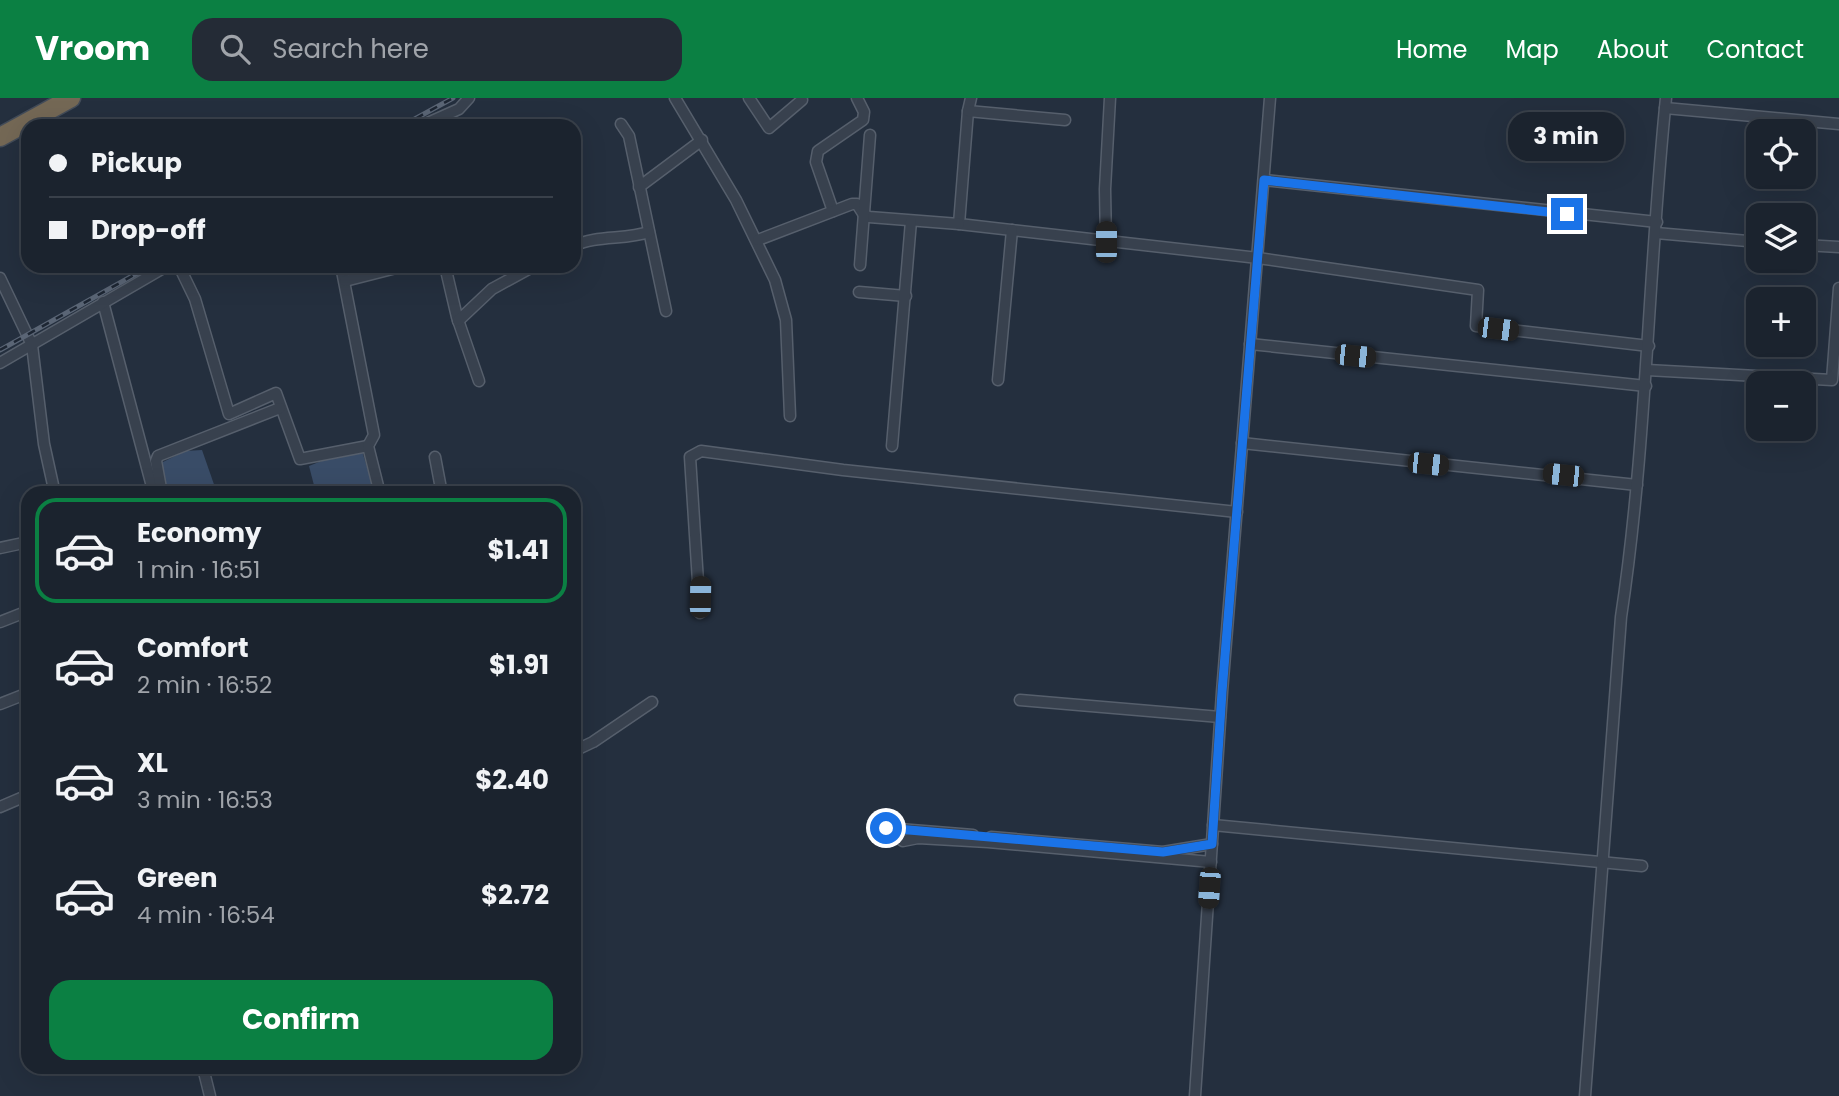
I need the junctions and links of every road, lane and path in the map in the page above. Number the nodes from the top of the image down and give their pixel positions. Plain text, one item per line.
1 (71, 98) edge
2 (469, 98) edge
3 (675, 98) edge
4 (750, 98) edge
5 (857, 98) edge
6 (971, 98) edge
7 (1110, 98) edge
8 (1270, 98) edge
9 (802, 100) dead end
10 (1665, 103) edge
11 (968, 111) junction
12 (33, 119) edge
13 (437, 119) edge
14 (1065, 120) dead end
15 (621, 124) dead end
16 (1839, 124) edge
17 (21, 125) edge
18 (870, 135) dead end
19 (0, 137) edge
20 (702, 140) junction
21 (1264, 180) junction
22 (639, 187) junction
23 (833, 211) junction
24 (863, 215) junction
25 (911, 221) junction
26 (1657, 222) junction
27 (959, 224) junction
28 (1012, 230) junction
29 (649, 232) junction
30 (1656, 233) junction
31 (758, 240) junction
32 (1746, 241) edge
33 (1106, 242) junction
34 (581, 243) edge
35 (1816, 246) edge
36 (1839, 247) edge
37 (1258, 258) junction
38 (860, 265) dead end
39 (155, 273) edge
40 (182, 273) edge
41 (343, 273) edge
42 (376, 273) edge
43 (447, 273) edge
44 (521, 273) edge
45 (1, 281) edge
46 (345, 281) junction
47 (1839, 288) edge
48 (859, 292) dead end
49 (906, 296) junction
50 (103, 302) junction
51 (666, 311) dead end
52 (458, 321) junction
53 (1250, 344) junction
54 (32, 345) junction
55 (1648, 346) junction
56 (0, 363) edge
57 (1647, 370) junction
58 (998, 380) dead end
59 (478, 381) dead end
60 (1646, 386) junction
61 (280, 408) junction
62 (790, 416) dead end
63 (1242, 443) junction
64 (368, 446) junction
65 (892, 446) dead end
66 (435, 457) dead end
67 (1637, 485) junction
68 (53, 486) edge
69 (153, 486) edge
70 (160, 486) edge
71 (378, 486) edge
72 (440, 486) edge
73 (1237, 512) junction
74 (21, 544) edge
75 (0, 548) edge
76 (700, 613) dead end
77 (21, 614) edge
78 (0, 622) edge
79 (21, 696) edge
80 (1020, 700) dead end
81 (652, 702) dead end
82 (0, 704) edge
83 (1220, 717) junction
84 (581, 748) edge
85 (21, 798) edge
86 (0, 807) edge
87 (1213, 825) junction
88 (1212, 844) junction
89 (1604, 861) junction
90 (1211, 862) junction
91 (1642, 866) dead end
92 (204, 1074) edge
93 (210, 1096) edge
94 (1195, 1096) edge
95 (1584, 1096) edge

1 - 12 highway
2 - 13 street
3 - 20 street
4 - 9 street
5 - 23 street
6 - 11 street
7 - 33 street
8 - 21 street
10 - 16 street
10 - 26 street
11 - 14 street
11 - 27 street
15 - 22 street
17 - 19 highway
18 - 24 street
20 - 22 street
20 - 31 street
21 - 26 street
21 - 37 street
22 - 29 street
23 - 24 street
23 - 31 street
24 - 25 street
24 - 38 street
25 - 27 street
25 - 49 street
26 - 30 street
27 - 28 street
28 - 33 street
28 - 58 street
29 - 34 street
29 - 51 street
30 - 32 street
30 - 55 street
31 - 62 street
33 - 37 street
35 - 36 street
37 - 53 street
37 - 55 street
39 - 50 street
40 - 61 street
41 - 46 street
42 - 46 street
43 - 52 street
44 - 52 street
45 - 54 street
46 - 64 street
47 - 57 street
48 - 49 street
49 - 65 street
50 - 54 street
50 - 69 street
52 - 59 street
53 - 60 street
53 - 63 street
54 - 56 street
54 - 68 street
55 - 57 street
57 - 60 street
60 - 67 street
61 - 64 street
61 - 70 street
63 - 67 street
63 - 73 street
64 - 71 street
66 - 72 street
67 - 89 street
73 - 76 street
73 - 83 street
74 - 75 street
77 - 78 street
79 - 82 street
80 - 83 street
81 - 84 street
83 - 87 street
85 - 86 street
87 - 88 street
87 - 89 street
88 - 90 street
88 - 90 street
89 - 91 street
89 - 95 street
90 - 94 street
92 - 93 street

